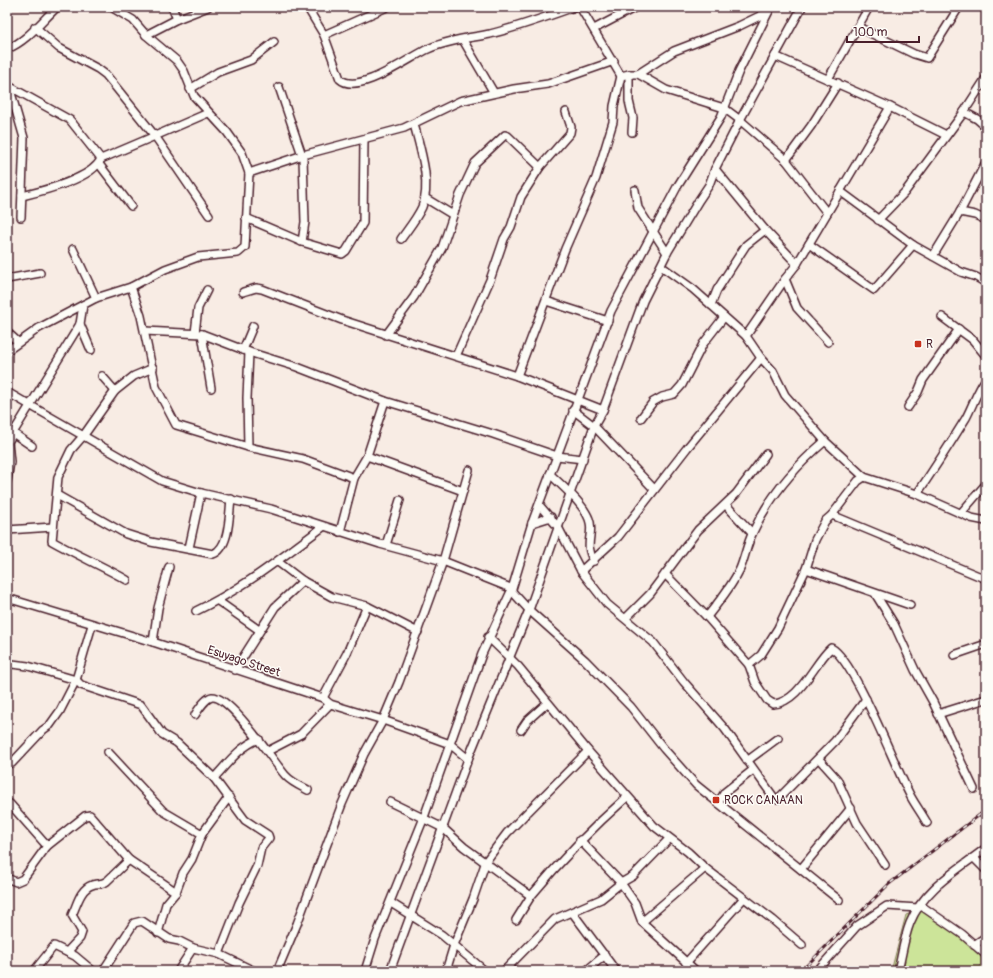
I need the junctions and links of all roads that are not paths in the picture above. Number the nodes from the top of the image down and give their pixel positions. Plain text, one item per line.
1 (57, 7) edge
2 (111, 7) edge
3 (172, 7) edge
4 (208, 7) edge
5 (307, 7) edge
6 (387, 7) edge
7 (574, 7) edge
8 (580, 7) edge
9 (636, 7) edge
10 (802, 7) edge
11 (869, 7) edge
12 (958, 7) edge
13 (370, 10) edge
14 (770, 10) edge
15 (177, 19) junction
16 (35, 27) junction
17 (858, 27) junction
18 (594, 29) junction
19 (146, 35) junction
20 (324, 35) junction
21 (463, 40) junction
22 (274, 42) dead end
23 (7, 49) edge
24 (775, 56) junction
25 (614, 61) junction
26 (638, 74) junction
27 (625, 75) junction
28 (828, 78) junction
29 (986, 78) edge
30 (838, 83) junction
31 (8, 86) edge
32 (279, 87) dead end
33 (190, 89) junction
34 (494, 93) junction
35 (890, 107) junction
36 (724, 108) junction
37 (566, 112) dead end
38 (964, 112) junction
39 (208, 114) junction
40 (740, 120) junction
41 (414, 124) junction
42 (986, 128) edge
43 (632, 132) dead end
44 (946, 135) junction
45 (155, 136) junction
46 (364, 140) junction
47 (303, 155) junction
48 (786, 160) junction
49 (100, 162) junction
50 (986, 162) edge
51 (540, 167) junction
52 (715, 169) junction
53 (249, 173) junction
54 (978, 176) junction
55 (986, 178) edge
56 (635, 190) dead end
57 (840, 191) junction
58 (22, 196) junction
59 (425, 198) junction
60 (131, 206) dead end
61 (960, 212) junction
62 (827, 213) junction
63 (208, 215) dead end
64 (453, 215) junction
65 (21, 217) dead end
66 (246, 218) junction
67 (878, 220) junction
68 (986, 220) edge
69 (765, 230) junction
70 (653, 231) junction
71 (401, 239) dead end
72 (302, 242) junction
73 (810, 244) junction
74 (913, 245) junction
75 (73, 250) dead end
76 (667, 253) junction
77 (933, 256) junction
78 (797, 264) junction
79 (661, 266) junction
80 (40, 273) dead end
81 (7, 279) edge
82 (785, 280) junction
83 (986, 283) edge
84 (131, 287) junction
85 (207, 290) dead end
86 (243, 292) dead end
87 (96, 298) junction
88 (546, 301) junction
89 (83, 305) junction
90 (711, 305) junction
91 (724, 317) junction
92 (942, 318) dead end
93 (608, 321) junction
94 (80, 324) junction
95 (253, 326) dead end
96 (959, 329) junction
97 (145, 331) junction
98 (7, 332) edge
99 (199, 333) junction
100 (386, 335) junction
101 (746, 336) junction
102 (18, 342) junction
103 (828, 342) dead end
104 (91, 350) dead end
105 (7, 351) edge
106 (246, 351) junction
107 (456, 356) junction
108 (986, 356) edge
109 (761, 358) junction
110 (153, 368) junction
111 (102, 376) dead end
112 (517, 376) junction
113 (986, 379) edge
114 (211, 388) dead end
115 (115, 391) junction
116 (7, 392) edge
117 (578, 400) junction
118 (385, 401) junction
119 (29, 405) junction
120 (908, 407) dead end
121 (573, 410) junction
122 (603, 410) junction
123 (641, 418) dead end
124 (594, 426) junction
125 (13, 433) junction
126 (84, 435) junction
127 (825, 441) junction
128 (32, 446) dead end
129 (248, 447) junction
130 (766, 454) dead end
131 (366, 456) junction
132 (557, 456) junction
133 (583, 459) junction
134 (469, 470) dead end
135 (550, 474) junction
136 (864, 476) junction
137 (354, 478) junction
138 (7, 481) edge
139 (986, 484) edge
140 (654, 489) junction
141 (463, 491) junction
142 (201, 493) junction
143 (571, 494) junction
144 (917, 494) junction
145 (57, 495) junction
146 (230, 499) junction
147 (400, 500) dead end
148 (726, 505) junction
149 (540, 506) junction
150 (961, 513) junction
151 (832, 515) junction
152 (551, 517) junction
153 (986, 521) edge
154 (532, 523) junction
155 (53, 527) junction
156 (323, 527) junction
157 (558, 528) junction
158 (7, 530) edge
159 (340, 532) junction
160 (752, 533) junction
161 (386, 545) junction
162 (189, 548) junction
163 (443, 561) junction
164 (594, 561) junction
165 (278, 562) junction
166 (168, 567) dead end
167 (806, 568) junction
168 (581, 571) junction
169 (665, 574) junction
170 (986, 579) edge
171 (127, 580) dead end
172 (303, 581) junction
173 (512, 589) junction
174 (876, 594) junction
175 (7, 598) edge
176 (218, 601) junction
177 (910, 605) dead end
178 (366, 606) junction
179 (529, 610) junction
180 (196, 611) dead end
181 (707, 617) junction
182 (626, 618) junction
183 (92, 625) junction
184 (259, 630) junction
185 (418, 632) junction
186 (488, 638) junction
187 (153, 642) junction
188 (986, 644) edge
189 (954, 655) dead end
190 (510, 657) junction
191 (7, 662) edge
192 (749, 665) junction
193 (235, 670) junction
194 (76, 680) junction
195 (324, 698) junction
196 (866, 699) junction
197 (986, 699) edge
198 (547, 703) junction
199 (330, 704) junction
200 (938, 714) junction
201 (195, 715) dead end
202 (384, 720) junction
203 (521, 730) dead end
204 (778, 738) dead end
205 (259, 739) junction
206 (450, 744) junction
207 (268, 750) junction
208 (588, 751) junction
209 (108, 752) dead end
210 (468, 759) junction
211 (819, 759) junction
212 (747, 761) junction
213 (7, 764) edge
214 (753, 770) junction
215 (214, 778) junction
216 (974, 789) dead end
217 (308, 790) dead end
218 (229, 797) junction
219 (627, 797) junction
220 (390, 802) dead end
221 (718, 803) junction
222 (10, 804) dead end
223 (851, 808) junction
224 (423, 820) junction
225 (926, 823) dead end
226 (441, 828) junction
227 (202, 834) junction
228 (669, 839) junction
229 (580, 840) junction
230 (47, 846) junction
231 (986, 848) edge
232 (974, 858) junction
233 (129, 860) junction
234 (486, 861) junction
235 (885, 865) dead end
236 (704, 868) junction
237 (801, 869) junction
238 (986, 870) edge
239 (7, 878) edge
240 (621, 883) junction
241 (176, 892) junction
242 (531, 896) junction
243 (743, 899) junction
244 (839, 900) dead end
245 (390, 903) junction
246 (919, 907) junction
247 (572, 912) junction
248 (411, 918) junction
249 (516, 920) dead end
250 (642, 922) junction
251 (158, 933) junction
252 (986, 937) edge
253 (454, 945) junction
254 (974, 945) junction
255 (802, 946) dead end
256 (192, 948) junction
257 (67, 952) junction
258 (219, 954) junction
259 (605, 955) junction
260 (986, 955) edge
261 (686, 963) junction
262 (244, 968) edge
263 (34, 971) edge
264 (92, 971) edge
265 (103, 971) edge
266 (178, 971) edge
267 (254, 971) edge
268 (277, 971) edge
269 (365, 971) edge
270 (390, 971) edge
271 (446, 971) edge
272 (485, 971) edge
273 (504, 971) edge
274 (586, 971) edge
275 (616, 971) edge
276 (696, 971) edge
277 (817, 971) edge
278 (898, 971) edge

1 - 16 street
2 - 19 street
3 - 15 street
4 - 15 street
5 - 20 street
6 - 13 street
7 - 21 street
8 - 18 street
9 - 18 street
10 - 24 street
11 - 17 street
12 - 17 street
13 - 20 street
14 - 26 street
14 - 36 street
15 - 19 street
16 - 23 street
16 - 45 street
17 - 28 street
18 - 25 street
19 - 33 street
20 - 21 street
21 - 34 street
22 - 33 street
24 - 28 street
24 - 40 street
25 - 27 street
25 - 34 street
26 - 27 street
26 - 36 street
27 - 43 street
27 - 88 street
28 - 30 street
29 - 38 street
30 - 35 street
30 - 48 street
31 - 49 street
31 - 58 street
32 - 47 street
33 - 39 street
34 - 41 street
35 - 44 street
35 - 57 street
36 - 40 street
36 - 70 street
37 - 51 street
38 - 42 street
38 - 44 street
39 - 45 street
39 - 53 street
40 - 48 street
40 - 52 street
41 - 46 street
41 - 59 street
44 - 67 street
45 - 49 street
45 - 63 street
46 - 47 street
46 - 72 street
47 - 53 street
47 - 72 street
48 - 62 street
49 - 58 street
49 - 60 street
50 - 54 street
51 - 64 street
51 - 107 street
52 - 69 street
52 - 76 street
53 - 66 street
54 - 55 street
54 - 61 street
56 - 70 street
57 - 62 street
57 - 67 street
58 - 65 street
59 - 64 street
59 - 71 street
61 - 68 street
61 - 77 street
62 - 73 street
64 - 100 street
66 - 72 street
66 - 84 street
67 - 74 street
69 - 78 street
69 - 90 street
70 - 76 street
70 - 93 street
73 - 74 street
73 - 78 street
74 - 77 street
75 - 87 street
76 - 79 street
77 - 83 street
78 - 82 street
79 - 90 street
79 - 122 street
80 - 81 street
82 - 101 street
82 - 103 street
84 - 87 street
84 - 97 street
85 - 99 street
86 - 100 street
87 - 89 street
88 - 93 street
88 - 112 street
89 - 94 street
89 - 102 street
90 - 91 street
91 - 101 street
91 - 123 street
92 - 96 street
93 - 117 street
94 - 104 street
94 - 119 street
95 - 106 street
96 - 108 street
96 - 120 street
97 - 99 street
97 - 110 street
98 - 102 street
99 - 106 street
99 - 114 street
100 - 107 street
101 - 109 street
102 - 105 street
106 - 118 street
106 - 129 street
107 - 112 street
109 - 127 street
109 - 140 street
110 - 115 street
110 - 129 street
111 - 115 street
112 - 117 street
113 - 144 street
115 - 126 street
116 - 119 street
117 - 121 street
117 - 122 street
118 - 131 street
118 - 132 street
119 - 125 street
119 - 126 street
121 - 124 street
121 - 132 street
122 - 124 street
124 - 133 street
124 - 140 street
125 - 128 street
125 - 138 street
126 - 142 street
126 - 145 street
127 - 136 street
127 - 160 street
129 - 137 street
130 - 148 street
131 - 137 street
131 - 141 street
132 - 133 street
132 - 135 street
133 - 143 street
134 - 141 street
135 - 143 street
135 - 149 street
136 - 144 street
136 - 151 street
137 - 159 street
139 - 150 street
140 - 164 street
141 - 163 street
142 - 146 street
142 - 162 street
143 - 157 street
143 - 164 street
144 - 150 street
145 - 155 street
145 - 162 street
146 - 156 street
146 - 162 street
147 - 161 street
148 - 160 street
148 - 169 street
149 - 152 street
149 - 154 street
150 - 153 street
151 - 167 street
151 - 170 street
152 - 154 street
152 - 157 street
154 - 173 street
155 - 158 street
155 - 171 street
156 - 159 street
156 - 165 street
157 - 168 street
157 - 179 street
159 - 161 street
160 - 181 street
161 - 163 street
163 - 173 street
163 - 185 street
164 - 168 street
165 - 172 street
165 - 176 street
166 - 187 street
167 - 174 street
167 - 192 street
168 - 182 street
169 - 181 street
169 - 182 street
172 - 178 street
172 - 184 street
173 - 179 street
173 - 186 street
174 - 177 street
174 - 200 street
175 - 183 street, Esuyago Street
176 - 180 street
176 - 184 street
178 - 185 street
178 - 195 street
179 - 190 street
179 - 221 street
181 - 192 street
182 - 212 street
183 - 187 street, Esuyago Street
183 - 194 street
184 - 193 street
185 - 202 street
186 - 190 street
186 - 206 street
187 - 193 street, Esuyago Street
188 - 189 street
190 - 198 street
190 - 210 street
191 - 194 street
192 - 196 street
193 - 195 street, Esuyago Street
194 - 213 street
194 - 215 street
195 - 199 street, Esuyago Street
196 - 211 street
196 - 225 street
197 - 200 street
198 - 203 street
198 - 208 street
199 - 202 street, Esuyago Street
199 - 207 street
200 - 216 street
201 - 205 street
202 - 206 street, Esuyago Street
202 - 268 street
204 - 212 street
205 - 207 street
205 - 215 street
206 - 210 street, Esuyago Street
206 - 224 street
207 - 217 street
208 - 219 street
208 - 234 street
209 - 227 street
210 - 226 street
211 - 214 street
211 - 223 street
212 - 214 street
214 - 221 street
215 - 218 street
218 - 227 street
218 - 258 street
219 - 228 street
219 - 229 street
220 - 224 street
221 - 237 street
222 - 230 street
223 - 235 street
223 - 237 street
224 - 226 street
224 - 245 street
226 - 234 street
226 - 248 street
227 - 241 street
228 - 236 street
228 - 240 street
229 - 240 street
229 - 242 street
230 - 233 street
230 - 239 street
231 - 232 street
232 - 238 street
232 - 246 street
233 - 241 street
233 - 257 street
234 - 242 street
234 - 253 street
236 - 243 street
236 - 250 street
237 - 244 street
240 - 247 street
240 - 250 street
241 - 251 street
242 - 249 street
243 - 255 street
243 - 261 street
245 - 248 street
245 - 269 street
246 - 254 street
246 - 277 street
246 - 278 street
247 - 259 street
247 - 273 street
248 - 253 street
248 - 270 street
250 - 261 street
251 - 256 street
251 - 265 street
252 - 254 street
253 - 271 street
253 - 272 street
254 - 260 street
256 - 258 street
256 - 266 street
257 - 263 street
257 - 264 street
258 - 262 street
259 - 274 street
259 - 275 street
261 - 276 street
262 - 267 street

